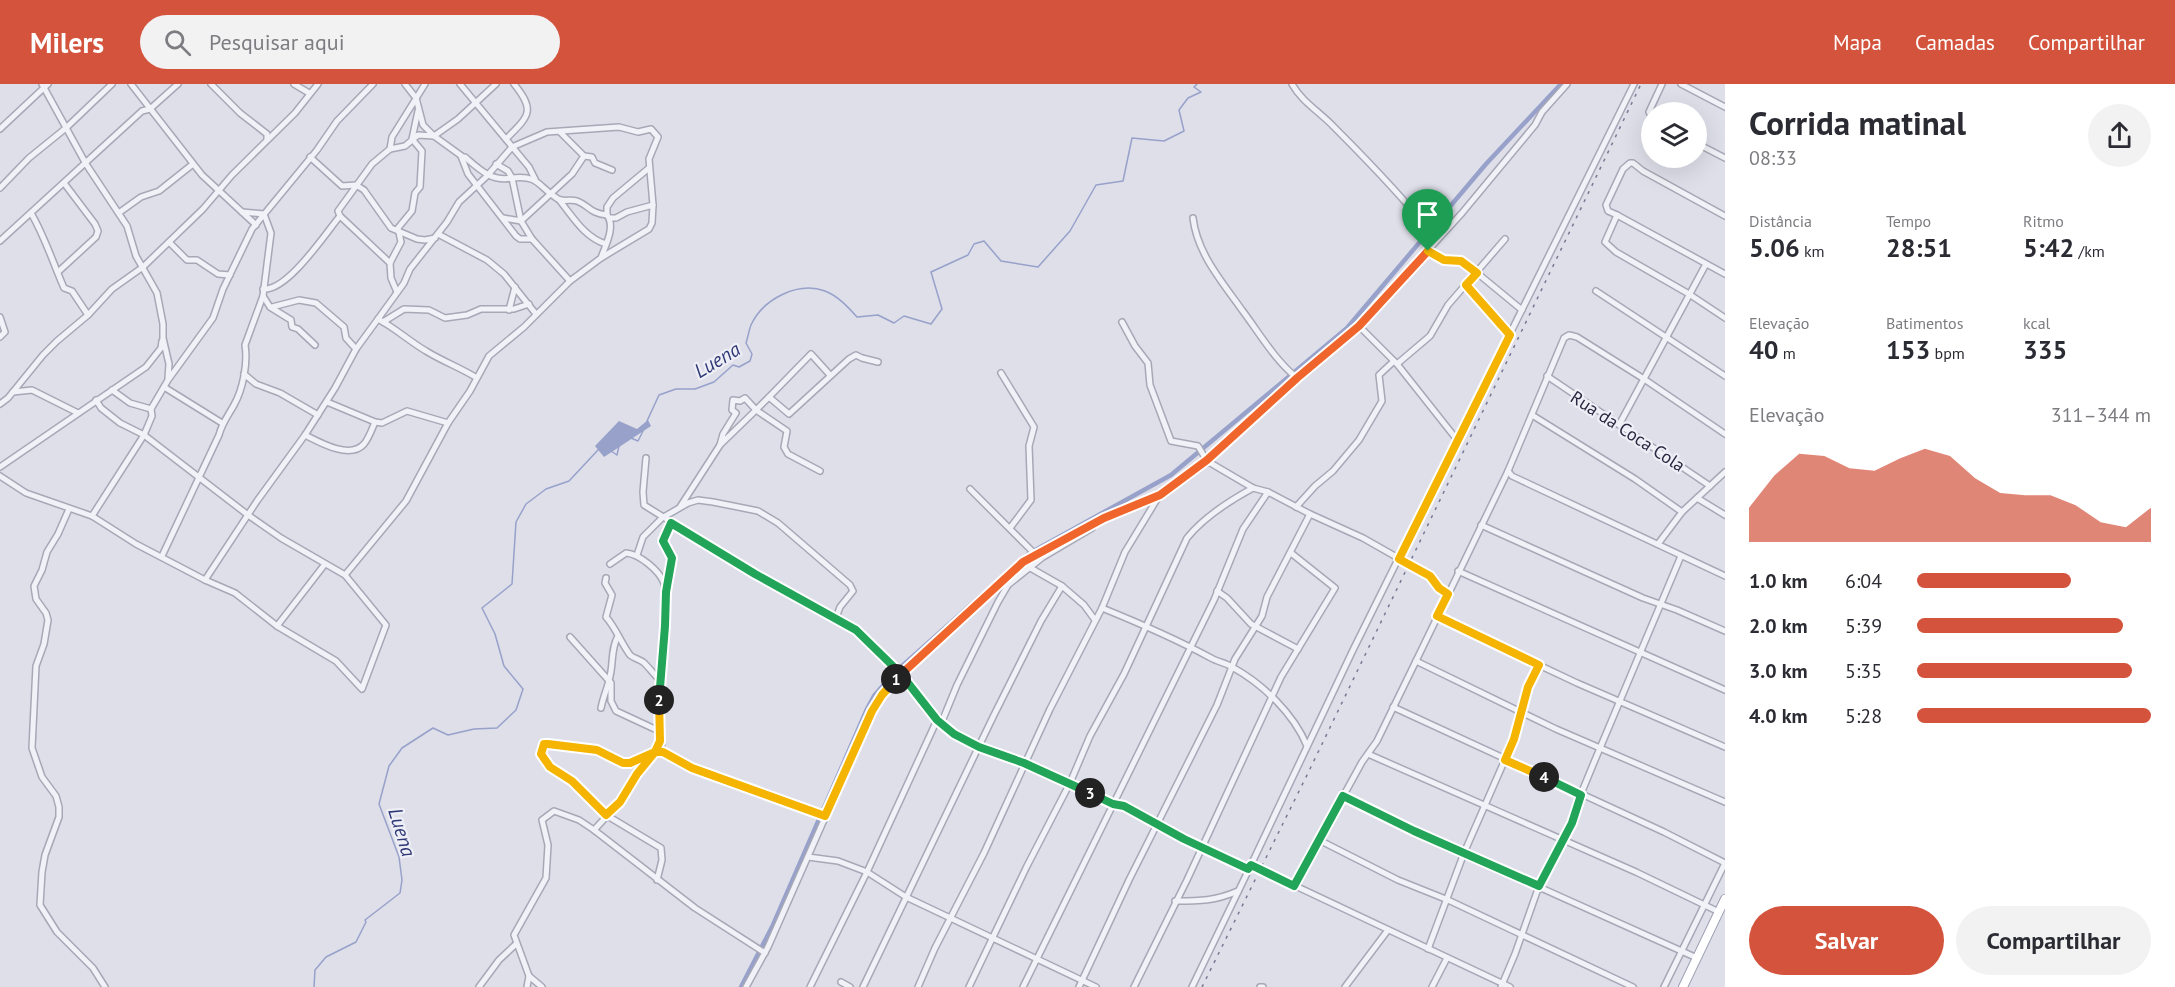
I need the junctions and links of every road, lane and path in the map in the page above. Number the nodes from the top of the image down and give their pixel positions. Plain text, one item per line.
1 (112, 84) edge
2 (131, 84) edge
3 (178, 84) edge
4 (212, 84) edge
5 (294, 84) edge
6 (318, 84) edge
7 (373, 84) edge
8 (405, 84) edge
9 (424, 84) edge
10 (460, 84) edge
11 (496, 84) edge
12 (513, 84) edge
13 (1292, 84) edge
14 (1567, 84) edge
15 (1634, 84) edge
16 (1662, 84) edge
17 (1681, 84) edge
18 (45, 85) edge
19 (309, 93) junction
20 (416, 98) junction
21 (476, 102) junction
22 (1654, 102) edge
23 (1725, 107) edge
24 (150, 109) junction
25 (418, 111) junction
26 (66, 128) junction
27 (0, 129) edge
28 (560, 132) junction
29 (434, 136) junction
30 (267, 139) junction
31 (412, 139) junction
32 (506, 139) junction
33 (512, 147) junction
34 (390, 149) junction
35 (1707, 149) edge
36 (461, 156) junction
37 (584, 156) junction
38 (310, 157) junction
39 (1725, 158) edge
40 (86, 164) junction
41 (194, 164) junction
42 (496, 164) junction
43 (649, 168) junction
44 (612, 170) dead end
45 (487, 176) junction
46 (512, 178) junction
47 (535, 180) junction
48 (64, 183) junction
49 (356, 185) junction
50 (476, 185) junction
51 (0, 188) edge
52 (218, 191) junction
53 (549, 193) junction
54 (560, 201) junction
55 (653, 205) junction
56 (120, 212) junction
57 (242, 212) junction
58 (31, 213) junction
59 (264, 214) junction
60 (1617, 215) junction
61 (340, 216) junction
62 (1725, 216) edge
63 (608, 217) junction
64 (503, 218) junction
65 (1193, 218) dead end
66 (521, 221) junction
67 (256, 225) junction
68 (398, 230) junction
69 (436, 236) junction
70 (532, 239) junction
71 (1505, 239) dead end
72 (1437, 240) junction
73 (0, 241) edge
74 (169, 242) junction
75 (606, 244) junction
76 (1428, 251) junction
77 (601, 258) junction
78 (390, 263) junction
79 (1706, 264) junction
80 (143, 267) junction
81 (58, 272) junction
82 (1477, 273) junction
83 (1725, 274) edge
84 (230, 275) junction
85 (570, 281) junction
86 (1466, 285) junction
87 (515, 287) junction
88 (1596, 291) dead end
89 (397, 292) junction
90 (263, 293) junction
91 (1689, 294) junction
92 (529, 304) junction
93 (271, 307) junction
94 (259, 309) junction
95 (509, 310) junction
96 (1522, 310) junction
97 (536, 314) junction
98 (88, 315) junction
99 (0, 317) edge
100 (1725, 318) edge
101 (380, 320) junction
102 (1122, 322) dead end
103 (1359, 326) junction
104 (1510, 335) junction
105 (0, 337) edge
106 (163, 338) junction
107 (1665, 338) junction
108 (315, 345) dead end
109 (357, 349) junction
110 (878, 362) dead end
111 (1395, 363) junction
112 (1001, 373) dead end
113 (244, 374) junction
114 (27, 375) junction
115 (830, 375) junction
116 (1547, 376) junction
117 (1725, 376) edge
118 (477, 378) junction
119 (1297, 378) junction
120 (1644, 379) junction
121 (168, 380) junction
122 (164, 387) junction
123 (32, 390) junction
124 (112, 390) junction
125 (13, 392) junction
126 (769, 397) junction
127 (96, 400) junction
128 (327, 402) junction
129 (0, 404) edge
130 (88, 406) junction
131 (101, 408) junction
132 (151, 409) junction
133 (756, 410) junction
134 (78, 413) junction
135 (318, 415) junction
136 (1532, 415) junction
137 (375, 422) junction
138 (222, 423) junction
139 (448, 423) junction
140 (1619, 425) junction
141 (1725, 434) edge
142 (144, 435) junction
143 (305, 435) junction
144 (1458, 441) junction
145 (720, 445) junction
146 (646, 458) dead end
147 (1207, 460) junction
148 (0, 467) edge
149 (820, 471) dead end
150 (1508, 471) junction
151 (1725, 472) edge
152 (0, 476) edge
153 (199, 476) junction
154 (1710, 486) junction
155 (1253, 488) junction
156 (970, 489) dead end
157 (1268, 492) junction
158 (1160, 495) junction
159 (1696, 498) junction
160 (1296, 507) junction
161 (69, 509) junction
162 (678, 510) junction
163 (1682, 512) junction
164 (1310, 514) junction
165 (248, 515) junction
166 (1725, 515) edge
167 (92, 516) junction
168 (662, 518) junction
169 (1104, 518) junction
170 (671, 523) junction
171 (1481, 525) junction
172 (1010, 528) junction
173 (1658, 544) junction
174 (1291, 552) junction
175 (1035, 554) junction
176 (637, 555) junction
177 (162, 556) junction
178 (1681, 556) junction
179 (1399, 559) junction
180 (1023, 562) junction
181 (325, 564) junction
182 (610, 564) dead end
183 (1028, 568) junction
184 (1458, 571) junction
185 (345, 575) junction
186 (1725, 576) edge
187 (606, 578) dead end
188 (205, 580) junction
189 (1062, 586) junction
190 (1217, 591) junction
191 (666, 592) junction
192 (1448, 594) junction
193 (1661, 603) junction
194 (1102, 608) junction
195 (1437, 616) junction
196 (836, 618) junction
197 (1095, 620) junction
198 (278, 626) junction
199 (1146, 626) junction
200 (1256, 627) junction
201 (1725, 631) edge
202 (618, 636) junction
203 (570, 637) dead end
204 (1190, 646) junction
205 (1298, 649) junction
206 (1641, 653) junction
207 (1416, 661) junction
208 (1539, 665) junction
209 (1232, 666) junction
210 (901, 674) junction
211 (609, 680) junction
212 (660, 680) junction
213 (1725, 690) edge
214 (1271, 697) junction
215 (1620, 701) junction
216 (1393, 707) junction
217 (601, 708) dead end
218 (1521, 711) junction
219 (939, 722) junction
220 (659, 731) junction
221 (660, 741) junction
222 (1307, 746) junction
223 (979, 747) junction
224 (1725, 747) edge
225 (1600, 748) junction
226 (655, 752) junction
227 (663, 752) junction
228 (1368, 754) junction
229 (1505, 760) junction
230 (1024, 763) junction
231 (1070, 783) junction
232 (1581, 795) junction
233 (1343, 796) junction
234 (1725, 802) edge
235 (1113, 804) junction
236 (1484, 806) junction
237 (606, 815) junction
238 (825, 816) junction
239 (1158, 824) junction
240 (594, 830) junction
241 (1319, 840) junction
242 (1563, 841) junction
243 (1202, 846) junction
244 (1464, 854) junction
245 (808, 857) junction
246 (1725, 863) edge
247 (1250, 867) junction
248 (867, 872) junction
249 (657, 880) junction
250 (1294, 886) junction
251 (1539, 886) junction
252 (1238, 890) junction
253 (906, 897) junction
254 (1725, 899) edge
255 (1448, 900) junction
256 (1175, 901) junction
257 (1704, 905) junction
258 (1719, 912) junction
259 (951, 917) junction
260 (1388, 930) junction
261 (1522, 935) junction
262 (993, 937) junction
263 (516, 944) junction
264 (1428, 949) junction
265 (1682, 951) junction
266 (765, 953) junction
267 (1447, 958) junction
268 (1697, 958) junction
269 (1036, 960) junction
270 (529, 976) junction
271 (841, 982) dead end
272 (1081, 984) edge
273 (1502, 985) edge
274 (105, 987) edge
275 (479, 987) edge
276 (527, 987) edge
277 (542, 987) edge
278 (746, 987) edge
279 (810, 987) edge
280 (850, 987) edge
281 (864, 987) edge
282 (918, 987) edge
283 (969, 987) edge
284 (1023, 987) edge
285 (1096, 987) edge
286 (1134, 987) edge
287 (1191, 987) edge
288 (1345, 987) edge
289 (1432, 987) edge
290 (1510, 987) edge
291 (1633, 987) edge
292 (1664, 987) edge
293 (1683, 987) edge

1 - 26 street
2 - 24 street
3 - 24 street
4 - 30 street
5 - 19 street
6 - 19 street
7 - 38 street
8 - 20 street
9 - 20 street
10 - 21 street
11 - 21 street
12 - 32 street
13 - 72 street
14 - 72 street
15 - 96 street
16 - 22 street
17 - 23 street
18 - 26 street
18 - 27 street
19 - 30 street
20 - 25 street
20 - 34 street
21 - 29 street
21 - 32 street
24 - 40 street
24 - 41 street
25 - 29 street
25 - 31 street
26 - 40 street
26 - 51 street
28 - 33 street
28 - 37 street
28 - 43 street
29 - 31 street
29 - 36 street
30 - 52 street
31 - 34 street
31 - 68 street
32 - 33 street
33 - 42 street
33 - 47 street
34 - 49 street
35 - 39 street
36 - 45 street
36 - 50 street
37 - 44 street
37 - 53 street
38 - 49 street
38 - 59 street
40 - 48 street
40 - 56 street
41 - 52 street
41 - 56 street
42 - 45 street
42 - 46 street
43 - 55 street
43 - 63 street
45 - 46 street
45 - 50 street
46 - 47 street
46 - 66 street
47 - 53 street
48 - 58 street
48 - 81 street
49 - 61 street
49 - 68 street
50 - 64 street
50 - 69 street
52 - 57 street
52 - 74 street
53 - 54 street
53 - 66 street
54 - 63 street
54 - 75 street
55 - 63 street
55 - 77 street
56 - 80 street
57 - 59 street
57 - 67 street
58 - 73 street
58 - 81 street
59 - 67 street
59 - 90 street
60 - 62 street
60 - 79 street
60 - 91 street
61 - 78 street
61 - 90 street
63 - 75 street
64 - 66 street
64 - 70 street
65 - 119 street
66 - 70 street
67 - 84 street
68 - 69 street
68 - 78 street
69 - 87 street
69 - 89 street
70 - 85 street
71 - 82 street
72 - 76 street
74 - 80 street
74 - 84 street
75 - 77 street
76 - 82 street
76 - 103 street
77 - 85 street
78 - 89 street
79 - 83 street
79 - 91 street
80 - 98 street
80 - 106 street
81 - 98 street
82 - 86 street
82 - 96 street
84 - 121 street
85 - 97 street
86 - 104 street
86 - 111 street
87 - 92 street
87 - 95 street
88 - 107 street
89 - 101 street
90 - 93 street
90 - 94 street
91 - 100 street
91 - 107 street
92 - 95 street
92 - 97 street
93 - 94 street
93 - 108 street
93 - 109 street
94 - 113 street
95 - 101 street
96 - 104 street
97 - 118 street
98 - 114 street
99 - 105 street
101 - 109 street
101 - 118 street
102 - 147 street
103 - 111 street
103 - 119 street
104 - 144 street
106 - 121 street
106 - 124 street
107 - 117 street
107 - 120 street
109 - 128 street
110 - 115 street
111 - 144 street
111 - 160 street
112 - 172 street
113 - 135 street
113 - 138 street
114 - 123 street
114 - 125 street
115 - 126 street
115 - 126 street
116 - 120 street
116 - 136 street
116 - 140 street, Rua da Coca Cola
118 - 139 street
119 - 147 street
120 - 140 street
120 - 141 street
121 - 122 street
122 - 132 street
122 - 138 street
123 - 125 street
123 - 134 street
124 - 127 street
124 - 132 street
125 - 129 street
126 - 133 street
127 - 130 street
127 - 131 street
128 - 135 street
128 - 137 street
130 - 131 street
130 - 134 street
131 - 142 street
132 - 142 street
133 - 145 street
133 - 145 street
133 - 149 street
134 - 148 street
135 - 143 street
136 - 150 street
136 - 163 street
137 - 139 street
137 - 143 street
138 - 153 street
139 - 185 street
140 - 154 street, Rua da Coca Cola
142 - 153 street
142 - 167 street
143 - 165 street
144 - 179 street
145 - 162 street
146 - 168 street
147 - 155 street
147 - 158 street
150 - 171 street
150 - 173 street
151 - 154 street
152 - 161 street
153 - 165 street
153 - 177 street
154 - 159 street
155 - 157 street
155 - 199 street
156 - 172 street
157 - 160 street
157 - 190 street
158 - 169 street
158 - 194 street
159 - 163 street
159 - 166 street
160 - 164 street
161 - 167 street
161 - 274 street
162 - 168 street
162 - 196 street
163 - 173 street
164 - 174 street
164 - 179 street
165 - 181 street
165 - 188 street
167 - 177 street
168 - 170 street
168 - 176 street
169 - 175 street
169 - 183 street
170 - 191 street
170 - 196 street
171 - 184 street
171 - 193 street
172 - 175 street
173 - 178 street
174 - 200 street
174 - 205 street
175 - 180 street
176 - 182 street
176 - 191 street
177 - 188 street
178 - 186 street
178 - 193 street
179 - 192 street
179 - 222 street
180 - 183 street
180 - 210 street
181 - 185 street
181 - 198 street
183 - 189 street
183 - 219 street
184 - 192 street
184 - 206 street
185 - 198 street
187 - 202 street
188 - 198 street
189 - 197 street
189 - 223 street
190 - 200 street
190 - 204 street
191 - 212 street
192 - 195 street
193 - 201 street
193 - 206 street
194 - 197 street
194 - 199 street
195 - 207 street
195 - 208 street
196 - 210 street
197 - 230 street
199 - 204 street
199 - 231 street
200 - 205 street
200 - 209 street
202 - 211 street
202 - 212 street
203 - 211 street
204 - 209 street
204 - 235 street
205 - 214 street
206 - 213 street
206 - 215 street
207 - 216 street
207 - 218 street
208 - 215 street
208 - 218 street
209 - 214 street
209 - 239 street
210 - 219 street
210 - 238 street
211 - 217 street
211 - 220 street
212 - 220 street
214 - 222 street
214 - 243 street
215 - 224 street
215 - 225 street
216 - 228 street
216 - 229 street
218 - 225 street
218 - 229 street
219 - 223 street
219 - 248 street
220 - 221 street
221 - 226 street
221 - 227 street
222 - 247 street
223 - 230 street
223 - 253 street
225 - 232 street
225 - 234 street
226 - 227 street
226 - 237 street
226 - 237 street
227 - 238 street
228 - 233 street
228 - 236 street
229 - 232 street
229 - 236 street
230 - 231 street
230 - 259 street
231 - 235 street
231 - 262 street
232 - 242 street
232 - 246 street
233 - 241 street
233 - 244 street
235 - 239 street
235 - 269 street
236 - 242 street
236 - 244 street
237 - 240 street
237 - 249 street
238 - 245 street
239 - 243 street
239 - 272 street
240 - 249 street
240 - 263 street
241 - 250 street
241 - 255 street
242 - 251 street
242 - 257 street
243 - 247 street
243 - 256 street
244 - 251 street
244 - 255 street
245 - 248 street
245 - 266 street
246 - 257 street
247 - 250 street
247 - 252 street
248 - 253 street
248 - 279 street
249 - 266 street
250 - 260 street
251 - 261 street
251 - 265 street
252 - 256 street
252 - 287 street
253 - 259 street
253 - 281 street
254 - 258 main road
255 - 261 street
255 - 264 street
256 - 286 street
257 - 258 street
257 - 265 street
258 - 268 main road
259 - 262 street
259 - 282 street
260 - 264 street
260 - 288 street
261 - 273 street
261 - 291 street
262 - 269 street
262 - 283 street
263 - 270 street
263 - 275 street
264 - 267 street
265 - 268 street
265 - 292 street
266 - 278 street
267 - 273 street
267 - 289 street
268 - 293 main road
269 - 272 street
269 - 284 street
270 - 276 street
270 - 277 street
271 - 280 street
272 - 285 street
273 - 290 street

